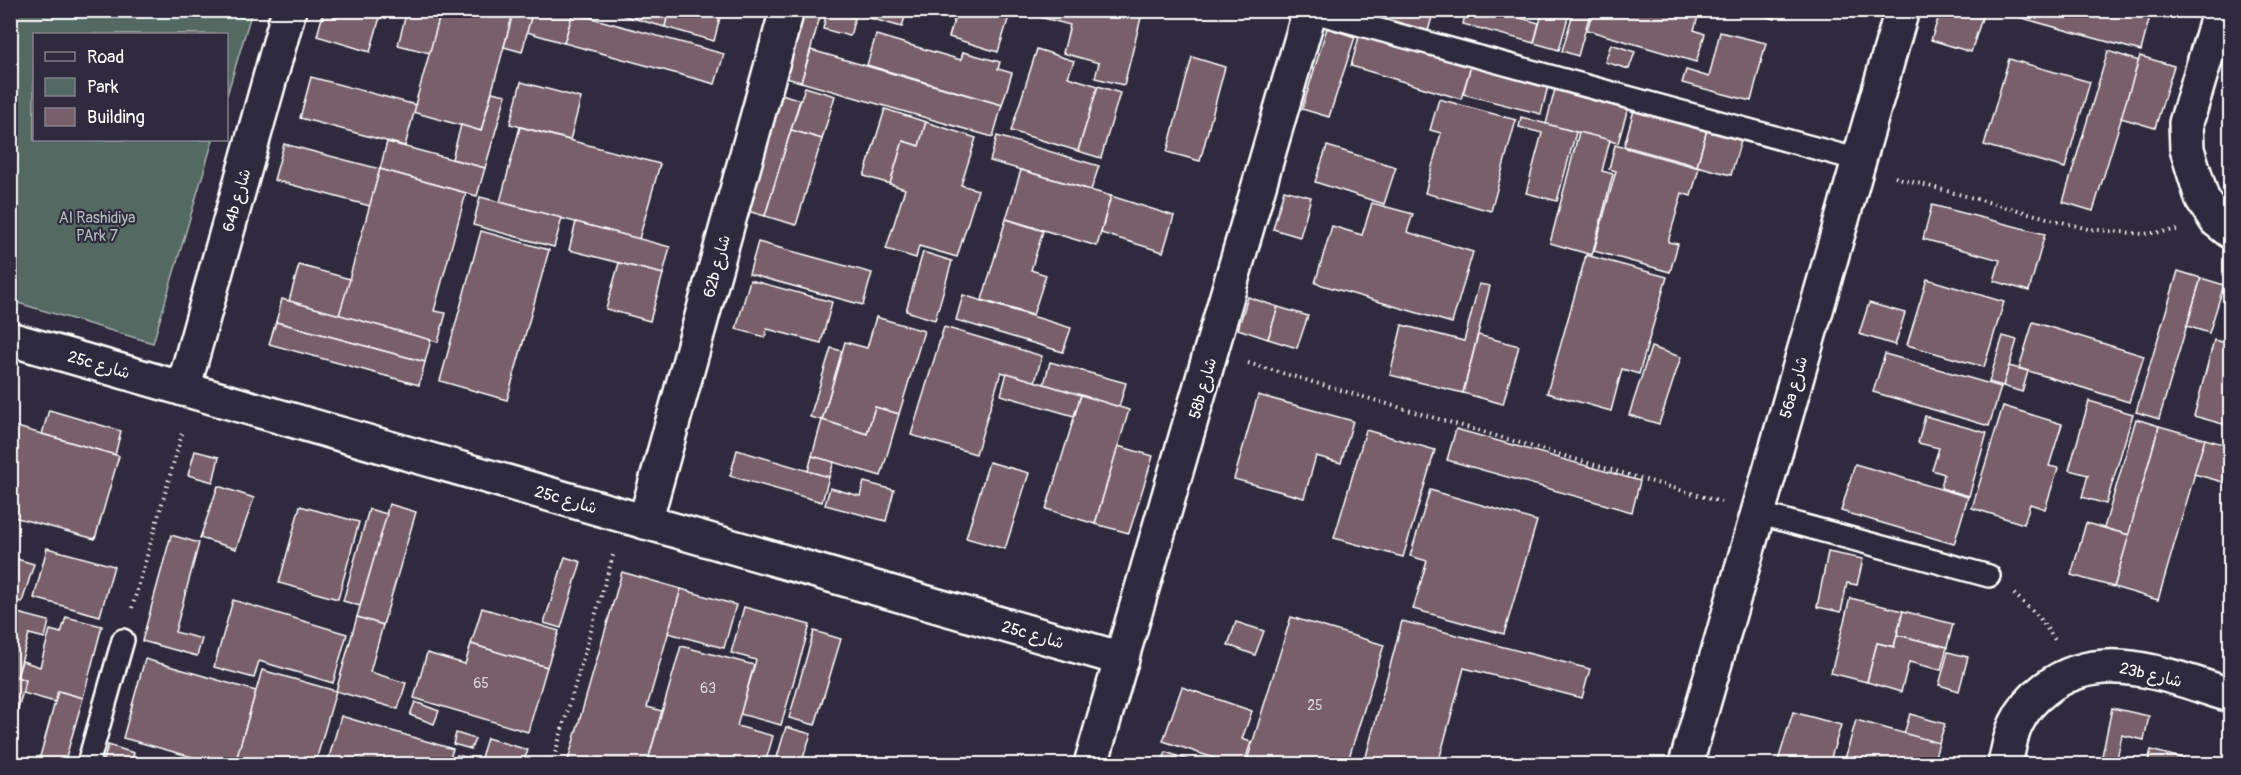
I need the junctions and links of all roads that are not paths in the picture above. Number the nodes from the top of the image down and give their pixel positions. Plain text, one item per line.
1 (289, 10) edge
2 (787, 10) edge
3 (1902, 10) edge
4 (2220, 10) edge
5 (1310, 11) edge
6 (1858, 164) junction
7 (2223, 226) edge
8 (10, 339) edge
9 (188, 390) junction
10 (1757, 513) junction
11 (635, 519) junction
12 (1989, 576) road end
13 (123, 640) road end
14 (1122, 659) junction
15 (2230, 694) edge
16 (88, 765) edge
17 (1091, 765) edge
18 (1686, 765) edge
19 (2005, 765) edge

1 - 9 street, 64b شارع
2 - 11 street, 62b شارع
3 - 6 street, 56a شارع
4 - 7 street
5 - 6 lane
5 - 14 street, 58b شارع
6 - 10 street, 56a شارع
8 - 9 street, 25c شارع
9 - 11 street, 25c شارع
10 - 12 lane
10 - 18 street, 56a شارع
11 - 14 street, 25c شارع
13 - 16 lane
14 - 17 street, 58b شارع
15 - 19 street, 23b شارع

